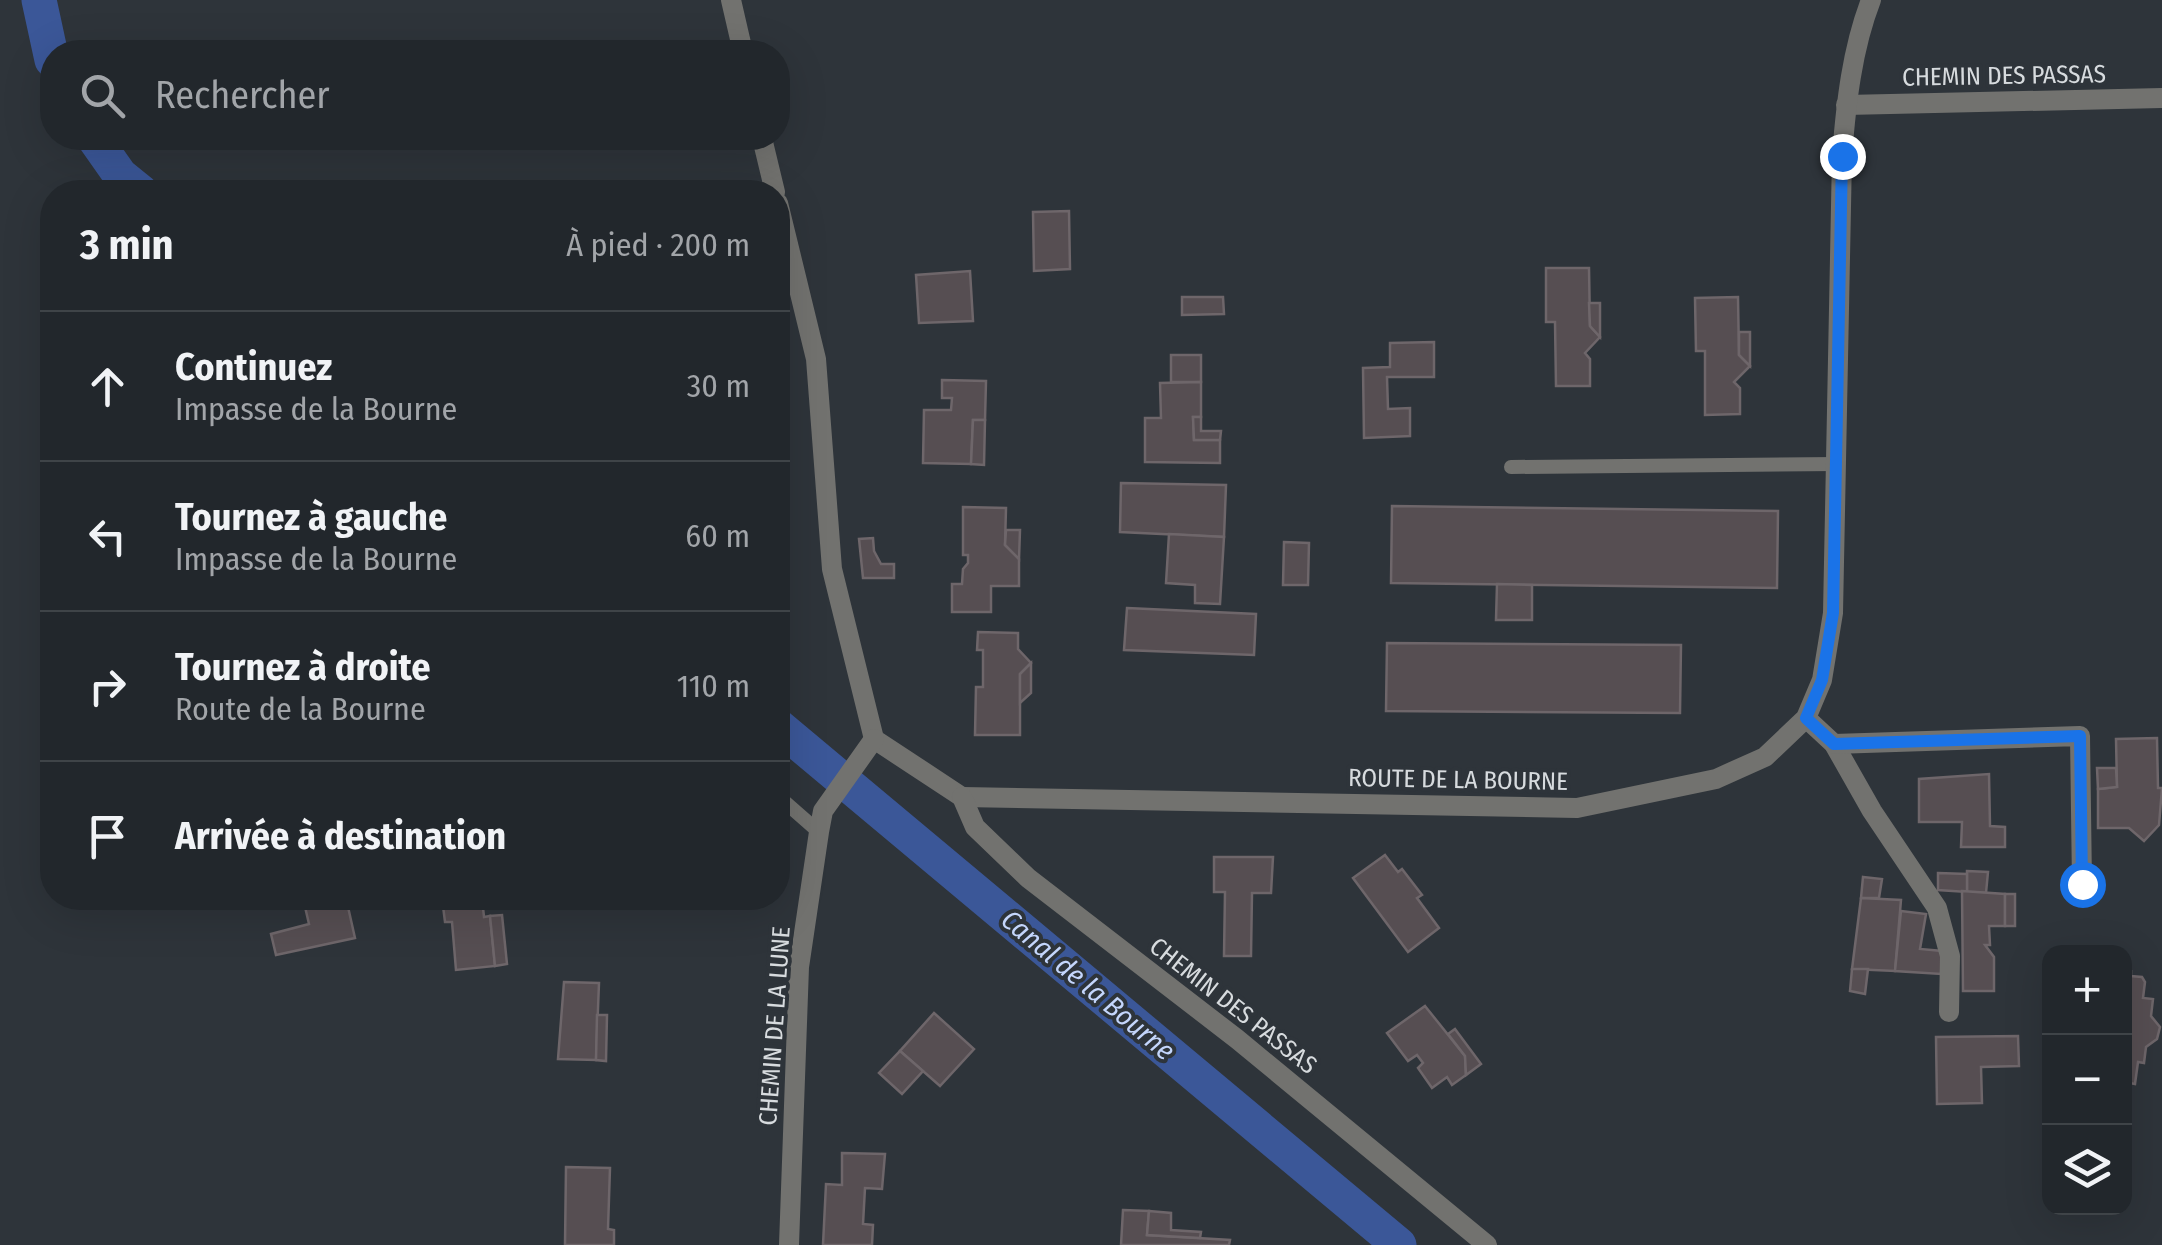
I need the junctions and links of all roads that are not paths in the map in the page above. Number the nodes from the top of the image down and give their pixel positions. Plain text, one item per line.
1 (731, 0) edge
2 (1871, 0) edge
3 (740, 40) edge
4 (2162, 98) edge
5 (1846, 105) junction
6 (765, 150) edge
7 (772, 180) edge
8 (790, 253) edge
9 (1837, 464) junction
10 (1511, 467) dead end
11 (1806, 718) junction
12 (874, 739) junction
13 (1834, 744) junction
14 (962, 796) junction
15 (790, 803) edge
16 (821, 821) junction
17 (2082, 884) dead end
18 (1950, 1012) dead end
19 (789, 1245) edge
20 (1487, 1245) edge

1 - 3 street
2 - 5 street, ROUTE DE LA BOURNE
4 - 5 street, CHEMIN DES PASSAS
5 - 9 street, ROUTE DE LA BOURNE
6 - 7 street
8 - 12 street
9 - 10 lane
9 - 11 street, ROUTE DE LA BOURNE
11 - 13 street
11 - 14 street, ROUTE DE LA BOURNE
12 - 14 street
12 - 16 street
13 - 17 street
13 - 18 street
14 - 20 street, CHEMIN DES PASSAS
15 - 16 lane
16 - 19 street, CHEMIN DE LA LUNE

